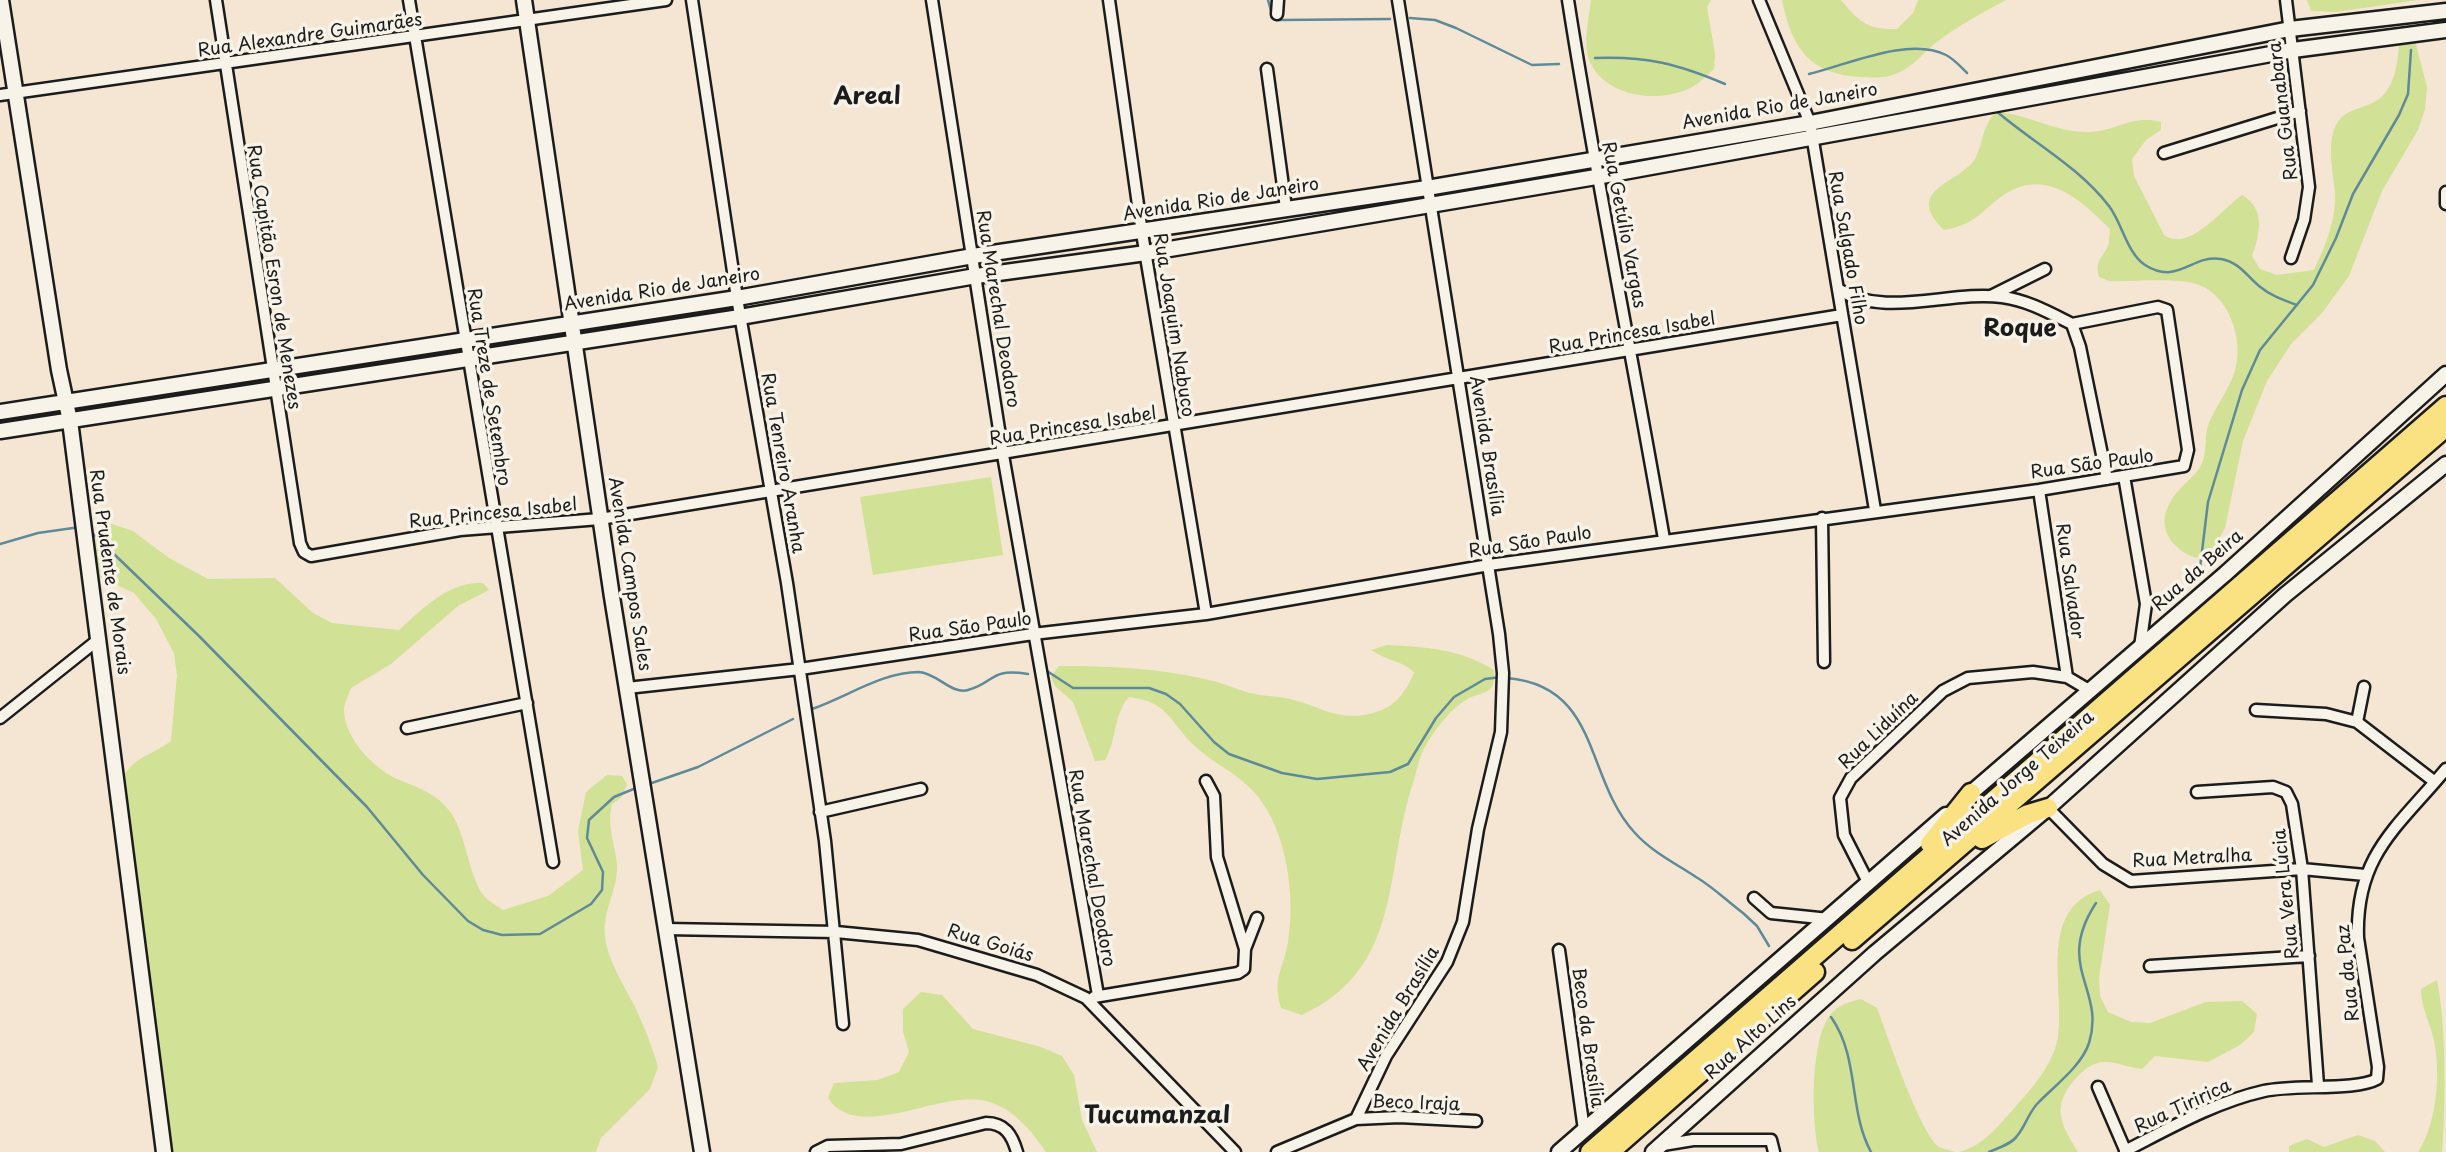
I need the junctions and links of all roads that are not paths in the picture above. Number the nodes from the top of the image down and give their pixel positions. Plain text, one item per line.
1 (1, 0) edge
2 (216, 0) edge
3 (409, 0) edge
4 (524, 0) edge
5 (666, 0) edge
6 (692, 0) edge
7 (932, 0) edge
8 (1109, 0) edge
9 (1278, 0) edge
10 (1398, 0) edge
11 (1569, 0) edge
12 (1759, 0) edge
13 (2286, 0) edge
14 (2446, 11) edge
15 (1277, 13) dead end
16 (527, 21) junction
17 (2290, 29) junction
18 (2446, 30) edge
19 (414, 38) junction
20 (2293, 50) junction
21 (225, 63) junction
22 (1267, 69) dead end
23 (15, 93) junction
24 (0, 95) edge
25 (2300, 111) junction
26 (1811, 130) junction
27 (2164, 153) dead end
28 (1593, 159) junction
29 (1596, 177) junction
30 (1427, 188) junction
31 (2446, 192) edge
32 (2446, 204) edge
33 (1429, 205) junction
34 (1286, 208) junction
35 (1142, 233) junction
36 (1146, 253) junction
37 (973, 256) junction
38 (2291, 258) dead end
39 (2045, 269) dead end
40 (976, 276) junction
41 (1839, 289) junction
42 (1991, 296) junction
43 (737, 298) junction
44 (1842, 315) junction
45 (740, 317) junction
46 (570, 323) junction
47 (2072, 324) junction
48 (465, 341) junction
49 (573, 341) junction
50 (1631, 350) junction
51 (468, 359) junction
52 (271, 370) junction
53 (2446, 374) edge
54 (1459, 379) junction
55 (273, 388) junction
56 (66, 402) junction
57 (2446, 406) edge
58 (0, 412) edge
59 (70, 421) junction
60 (2446, 426) edge
61 (1174, 427) junction
62 (0, 431) edge
63 (1003, 455) junction
64 (2446, 464) edge
65 (2124, 477) junction
66 (2107, 479) junction
67 (772, 489) junction
68 (2039, 489) junction
69 (1875, 510) junction
70 (1822, 518) junction
71 (600, 519) junction
72 (495, 527) junction
73 (1664, 539) junction
74 (308, 555) joint
75 (1489, 565) junction
76 (1206, 614) junction
77 (1033, 634) junction
78 (99, 639) junction
79 (2140, 647) junction
80 (1824, 662) dead end
81 (800, 669) junction
82 (2067, 677) junction
83 (2364, 687) dead end
84 (627, 688) junction
85 (2089, 690) junction
86 (527, 703) junction
87 (2256, 710) dead end
88 (0, 718) edge
89 (2357, 722) junction
90 (407, 728) dead end
91 (2446, 769) edge
92 (1206, 781) dead end
93 (2435, 782) junction
94 (921, 789) dead end
95 (2197, 792) dead end
96 (1971, 793) junction
97 (2048, 808) junction
98 (820, 812) junction
99 (1956, 851) junction
100 (553, 862) dead end
101 (2302, 869) junction
102 (2365, 875) junction
103 (1869, 884) junction
104 (1754, 898) dead end
105 (1875, 904) junction
106 (1257, 918) dead end
107 (1829, 919) junction
108 (666, 929) junction
109 (836, 932) junction
110 (1245, 949) junction
111 (1559, 950) dead end
112 (2309, 956) junction
113 (2150, 967) dead end
114 (1098, 995) junction
115 (1086, 998) junction
116 (843, 1024) dead end
117 (2378, 1077) joint
118 (2318, 1084) junction
119 (2098, 1087) dead end
120 (1356, 1119) junction
121 (1476, 1121) dead end
122 (1584, 1130) junction
123 (1656, 1149) edge
124 (2126, 1151) edge
125 (164, 1152) edge
126 (702, 1152) edge
127 (816, 1152) edge
128 (1017, 1152) edge
129 (1235, 1152) edge
130 (1277, 1152) edge
131 (1559, 1152) edge
132 (1590, 1152) edge
133 (1611, 1152) edge
134 (1773, 1152) edge

1 - 23 main road, Rua Prudente de Morais
2 - 21 street, Rua Capitão Esron de Menezes
3 - 19 street, Rua Treze de Setembro
4 - 16 main road, Avenida Campos Sales
5 - 16 street, Rua Alexandre Guimarães
6 - 43 street, Rua Tenreiro Aranha
7 - 37 street, Rua Marechal Deodoro
8 - 35 street, Rua Joaquim Nabuco
9 - 15 street
10 - 30 street, Avenida Brasília
11 - 28 street, Rua Getúlio Vargas
12 - 26 street, Rua Salgado Filho
13 - 17 street, Rua Guanabara
14 - 17 main road, Avenida Rio de Janeiro
16 - 19 street, Rua Alexandre Guimarães
16 - 46 main road, Avenida Campos Sales
17 - 20 street, Rua Guanabara
17 - 26 main road, Avenida Rio de Janeiro
18 - 20 main road, Avenida Rio de Janeiro
19 - 21 street, Rua Alexandre Guimarães
19 - 48 street, Rua Treze de Setembro
20 - 25 street, Rua Guanabara
20 - 26 main road, Avenida Rio de Janeiro
21 - 23 street, Rua Alexandre Guimarães
21 - 52 street, Rua Capitão Esron de Menezes
22 - 34 street
23 - 24 street, Rua Alexandre Guimarães
23 - 56 main road, Rua Prudente de Morais
25 - 27 street
25 - 38 street, Rua Guanabara
26 - 28 main road, Avenida Rio de Janeiro
26 - 29 main road, Avenida Rio de Janeiro
26 - 41 street, Rua Salgado Filho
28 - 29 street, Rua Getúlio Vargas
28 - 30 main road, Avenida Rio de Janeiro
29 - 33 main road, Avenida Rio de Janeiro
29 - 50 street, Rua Getúlio Vargas
30 - 33 street, Avenida Brasília
30 - 34 main road, Avenida Rio de Janeiro
31 - 32 street
33 - 36 main road, Avenida Rio de Janeiro
33 - 54 street, Avenida Brasília
34 - 35 main road, Avenida Rio de Janeiro
35 - 36 street, Rua Joaquim Nabuco
35 - 37 main road, Avenida Rio de Janeiro
36 - 40 main road, Avenida Rio de Janeiro
36 - 61 street, Rua Joaquim Nabuco
37 - 40 street, Rua Marechal Deodoro
37 - 43 main road, Avenida Rio de Janeiro
39 - 42 street
40 - 45 main road, Avenida Rio de Janeiro
40 - 63 street, Rua Marechal Deodoro
41 - 42 street
41 - 44 street, Rua Salgado Filho
42 - 47 street
43 - 45 street, Rua Tenreiro Aranha
43 - 46 main road, Avenida Rio de Janeiro
44 - 50 street, Rua Princesa Isabel
44 - 69 street, Rua Salgado Filho
45 - 49 main road, Avenida Rio de Janeiro
45 - 67 street, Rua Tenreiro Aranha
46 - 48 main road, Avenida Rio de Janeiro
46 - 49 main road, Avenida Campos Sales
47 - 65 street, Rua São Paulo
47 - 66 street
48 - 51 street, Rua Treze de Setembro
48 - 52 main road, Avenida Rio de Janeiro
49 - 51 main road, Avenida Rio de Janeiro
49 - 71 main road, Avenida Campos Sales
50 - 54 street, Rua Princesa Isabel
50 - 73 street, Rua Getúlio Vargas
51 - 55 main road, Avenida Rio de Janeiro
51 - 72 street, Rua Treze de Setembro
52 - 55 street, Rua Capitão Esron de Menezes
52 - 56 main road, Avenida Rio de Janeiro
53 - 79 main road, Rua da Beira
54 - 61 street, Rua Princesa Isabel
54 - 75 street, Avenida Brasília
55 - 59 main road, Avenida Rio de Janeiro
55 - 74 street, Rua Capitão Esron de Menezes
56 - 58 main road, Avenida Rio de Janeiro
56 - 59 main road, Rua Prudente de Morais
57 - 105 highway, Avenida Jorge Teixeira
59 - 62 main road, Avenida Rio de Janeiro
59 - 78 main road, Rua Prudente de Morais
60 - 99 highway, Avenida Jorge Teixeira
61 - 63 street, Rua Princesa Isabel
61 - 76 street, Rua Joaquim Nabuco
63 - 67 street, Rua Princesa Isabel
63 - 77 street, Rua Marechal Deodoro
64 - 97 main road
65 - 66 street, Rua São Paulo
65 - 79 street
66 - 68 street, Rua São Paulo
67 - 71 street, Rua Princesa Isabel
67 - 81 street, Rua Tenreiro Aranha
68 - 69 street, Rua São Paulo
68 - 82 street, Rua Salvador
69 - 70 street, Rua São Paulo
70 - 73 street, Rua São Paulo
70 - 80 street
71 - 72 street, Rua Princesa Isabel
71 - 84 main road, Avenida Campos Sales
72 - 74 street, Rua Princesa Isabel
72 - 86 street, Rua Treze de Setembro
73 - 75 street, Rua São Paulo
75 - 76 street, Rua São Paulo
75 - 120 street, Avenida Brasília
76 - 77 street, Rua São Paulo
77 - 81 street, Rua São Paulo
77 - 114 street, Rua Marechal Deodoro
78 - 88 street
78 - 125 main road, Rua Prudente de Morais
79 - 85 main road, Rua da Beira
81 - 84 street, Rua São Paulo
81 - 98 street, Rua Tenreiro Aranha
82 - 85 street
82 - 103 street, Rua Liduína
83 - 89 street
84 - 108 main road, Avenida Campos Sales
85 - 96 main road, Rua da Beira
86 - 90 street
86 - 100 street, Rua Treze de Setembro
87 - 89 street
89 - 93 street
91 - 93 street, Rua da Paz
92 - 110 street
93 - 102 street, Rua da Paz
94 - 98 street
95 - 101 street, Rua Vera Lúcia
96 - 103 main road, Rua da Beira
96 - 105 highway
97 - 99 highway
97 - 101 street, Rua Metralha
97 - 123 main road, Rua Alto Lins
98 - 109 street, Rua Tenreiro Aranha
99 - 133 highway, Avenida Jorge Teixeira
101 - 102 street, Rua Metralha
101 - 112 street, Rua Vera Lúcia
102 - 117 street, Rua da Paz
103 - 107 main road, Rua da Beira
104 - 107 street
105 - 132 highway, Avenida Jorge Teixeira
106 - 110 street
107 - 122 main road, Rua da Beira
108 - 109 street, Rua Goiás
108 - 126 main road, Avenida Campos Sales
109 - 115 street, Rua Goiás
109 - 116 street, Rua Tenreiro Aranha
110 - 114 street
111 - 122 street, Beco da Brasília
112 - 113 street
112 - 118 street, Rua Vera Lúcia
114 - 115 street
115 - 129 street, Rua Goiás
117 - 118 street, Rua Tiririca
118 - 124 street, Rua Tiririca
119 - 124 street
120 - 121 street, Beco Iraja
120 - 130 street
122 - 131 main road, Rua da Beira
123 - 134 street
127 - 128 street

